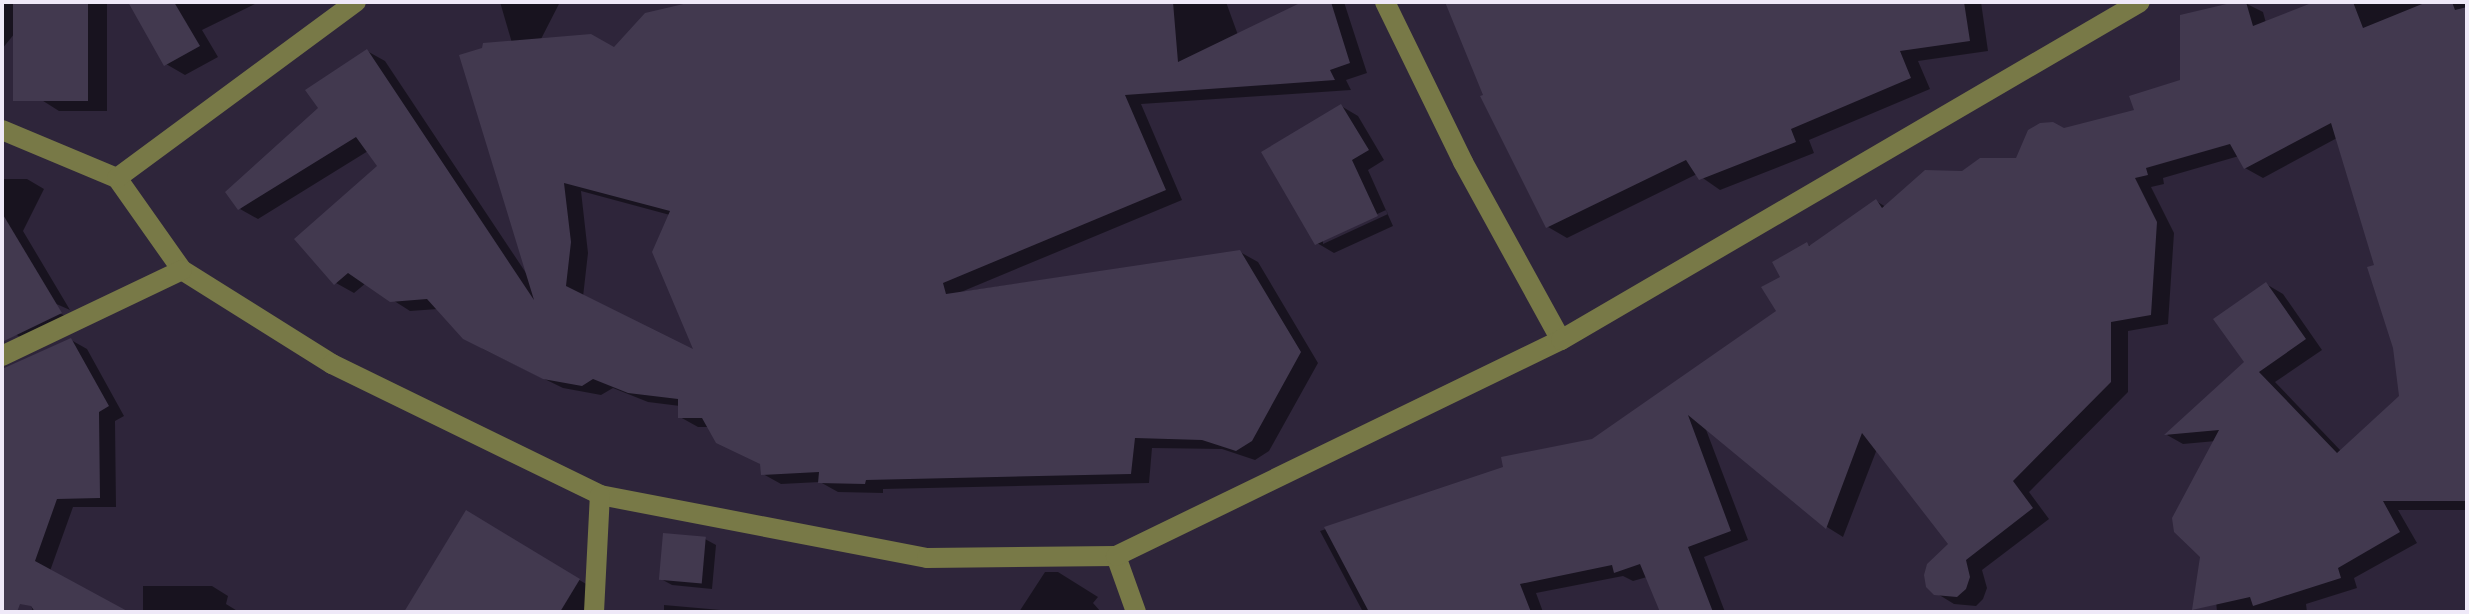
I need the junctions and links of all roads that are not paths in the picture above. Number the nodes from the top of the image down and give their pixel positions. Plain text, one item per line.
1 (356, 2) edge
2 (1385, 2) edge
3 (2140, 2) edge
4 (2, 130) edge
5 (117, 178) junction
6 (182, 270) junction
7 (1561, 340) junction
8 (2, 356) edge
9 (600, 495) junction
10 (1116, 556) junction
11 (594, 612) edge
12 (1136, 612) edge

1 - 5 street
2 - 7 street
3 - 7 street
4 - 5 street
5 - 6 street
6 - 8 street
6 - 9 street
7 - 10 street
9 - 10 street
9 - 11 street
10 - 12 street

